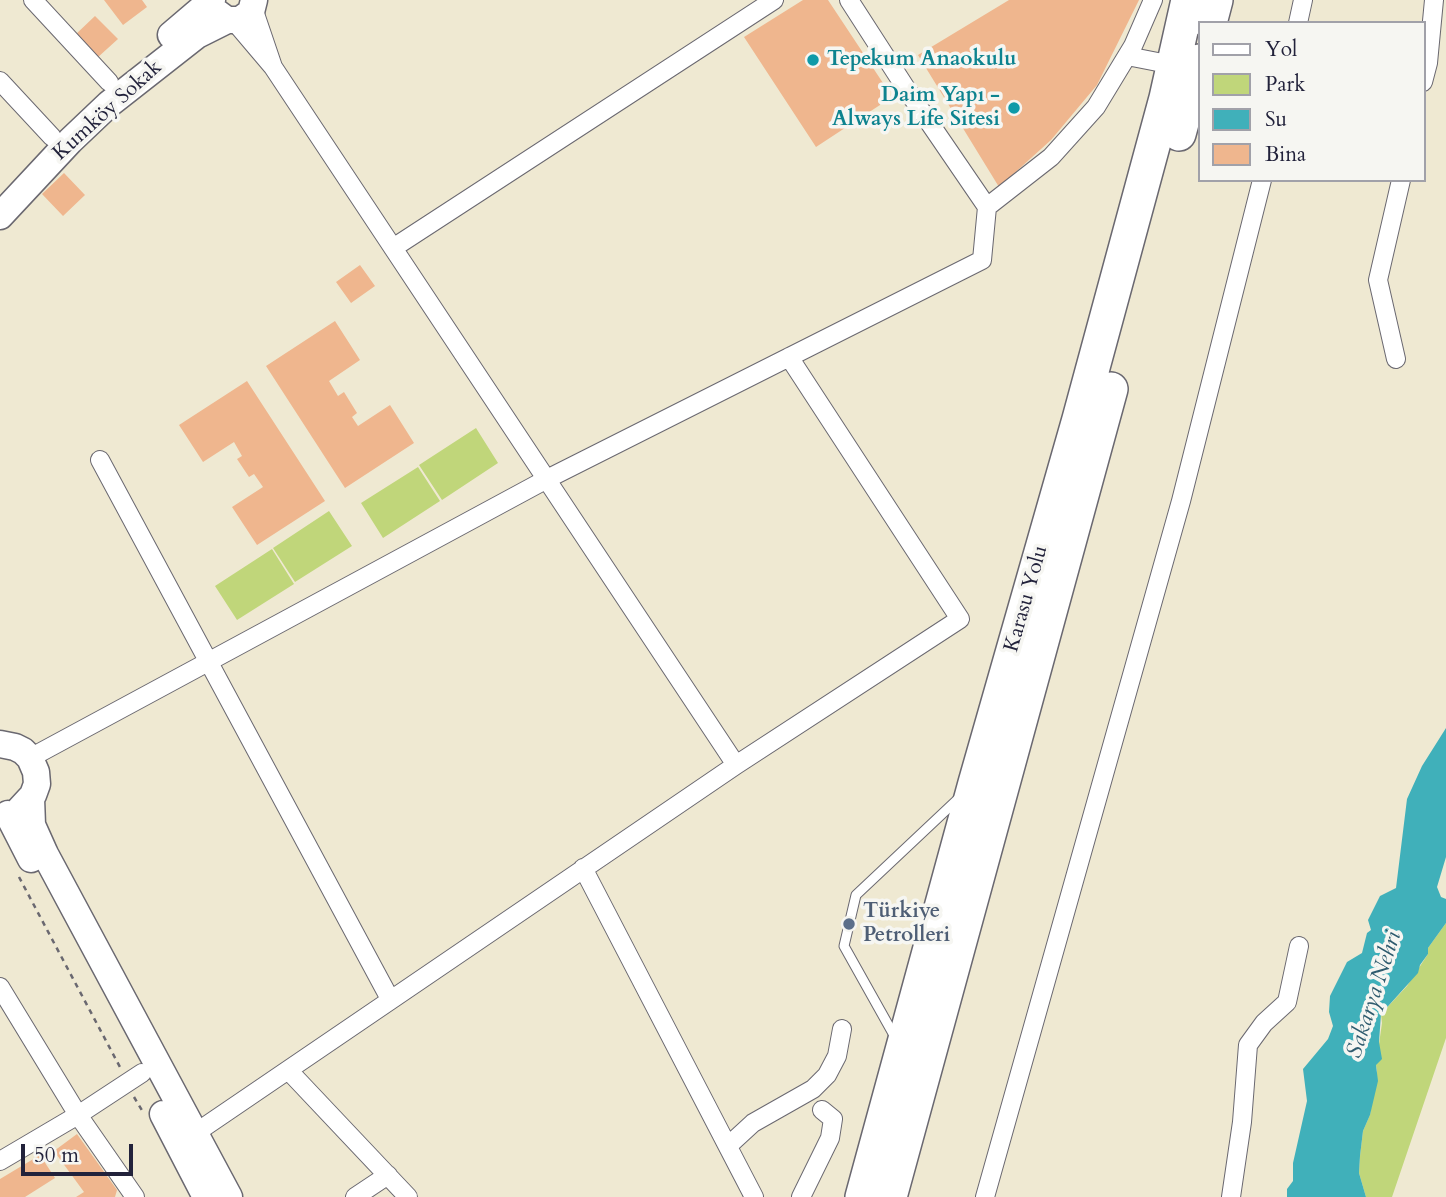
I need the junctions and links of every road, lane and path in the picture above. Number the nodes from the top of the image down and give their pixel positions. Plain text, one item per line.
1 (33, 0) edge
2 (774, 0) edge
3 (849, 0) edge
4 (1153, 0) edge
5 (1188, 0) edge
6 (1216, 0) edge
7 (1303, 0) edge
8 (1434, 0) edge
9 (238, 7) edge
10 (1211, 21) edge
11 (1298, 21) edge
12 (1127, 56) junction
13 (1186, 63) edge
14 (1425, 67) edge
15 (0, 81) edge
16 (109, 82) junction
17 (52, 137) junction
18 (1261, 182) edge
19 (1401, 182) edge
20 (0, 193) edge
21 (987, 207) junction
22 (0, 216) edge
23 (393, 248) junction
24 (789, 357) junction
25 (1396, 359) dead end
26 (100, 460) dead end
27 (547, 479) junction
28 (209, 660) junction
29 (0, 744) edge
30 (30, 758) junction
31 (736, 765) junction
32 (975, 783) junction
33 (31, 798) junction
34 (4, 814) edge
35 (583, 868) junction
36 (15, 869) dead end
37 (1299, 946) dead end
38 (0, 987) edge
39 (390, 999) junction
40 (842, 1029) dead end
41 (903, 1049) junction
42 (288, 1070) junction
43 (132, 1076) junction
44 (822, 1110) dead end
45 (78, 1115) junction
46 (194, 1134) junction
47 (727, 1146) junction
48 (0, 1161) edge
49 (388, 1175) junction
50 (135, 1197) edge
51 (206, 1197) edge
52 (229, 1197) edge
53 (355, 1197) edge
54 (408, 1197) edge
55 (754, 1197) edge
56 (801, 1197) edge
57 (862, 1197) edge
58 (890, 1197) edge
59 (985, 1197) edge
60 (1231, 1197) edge

1 - 16 street
2 - 23 street
3 - 21 street
4 - 12 street
5 - 13 highway, Karasu Yolu
6 - 10 highway
7 - 11 street
8 - 14 street
9 - 16 main road, Kumköy Sokak
9 - 22 main road, Kumköy Sokak
9 - 23 street
12 - 13 street
12 - 21 street
13 - 32 highway, Karasu Yolu
13 - 58 highway
15 - 17 street
16 - 17 main road, Kumköy Sokak
17 - 20 main road, Kumköy Sokak
18 - 59 street
19 - 25 street
21 - 24 street
23 - 27 street
24 - 27 street
24 - 31 street
26 - 28 street
27 - 28 street
27 - 31 street
28 - 30 street
28 - 39 street
29 - 30 main road
30 - 33 main road
31 - 35 street
32 - 41 highway, Karasu Yolu
32 - 41 lane
33 - 34 main road
33 - 46 main road
34 - 43 main road
35 - 39 street
35 - 47 street
36 - 43 path
37 - 60 street
38 - 45 street
39 - 42 street
40 - 47 street
41 - 57 highway, Karasu Yolu
42 - 46 street
42 - 49 street
43 - 45 street
43 - 51 main road
44 - 56 street
45 - 48 street
45 - 50 street
46 - 52 main road
47 - 55 street
49 - 53 street
49 - 54 street

